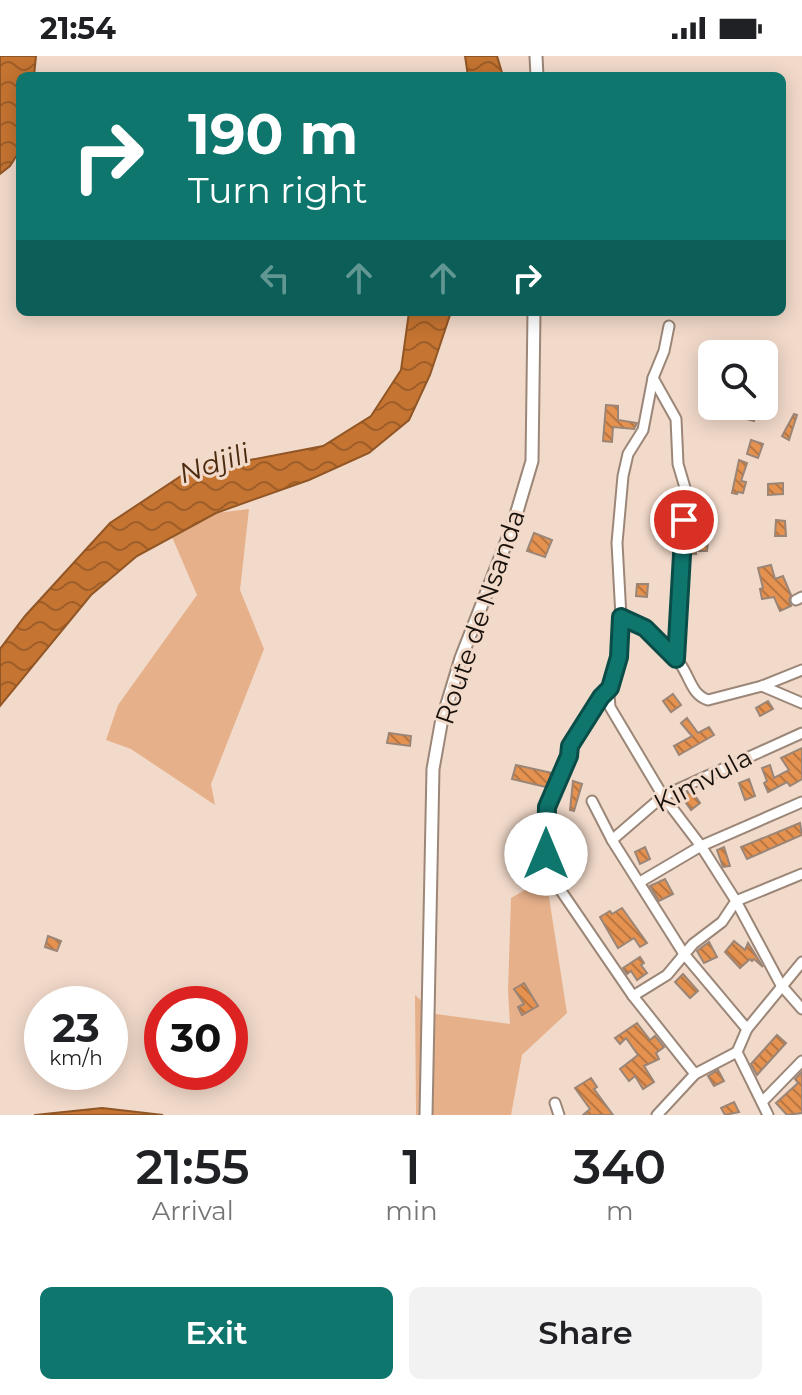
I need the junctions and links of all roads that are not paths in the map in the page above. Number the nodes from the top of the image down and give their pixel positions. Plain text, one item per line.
1 (534, 316) edge
2 (669, 326) dead end
3 (653, 378) junction
4 (621, 617) junction
5 (676, 659) junction
6 (802, 670) edge
7 (762, 686) junction
8 (610, 688) junction
9 (802, 703) edge
10 (802, 733) edge
11 (663, 796) junction
12 (592, 801) dead end
13 (802, 802) edge
14 (612, 840) junction
15 (701, 846) junction
16 (802, 874) edge
17 (640, 882) junction
18 (736, 901) junction
19 (684, 954) junction
20 (802, 962) edge
21 (781, 985) junction
22 (633, 996) junction
23 (802, 1009) edge
24 (747, 1029) junction
25 (737, 1052) junction
26 (802, 1061) edge
27 (695, 1074) junction
28 (762, 1102) junction
29 (555, 1103) dead end
30 (426, 1115) edge
31 (559, 1115) edge
32 (657, 1115) edge
33 (768, 1115) edge

1 - 30 street, Route de Nsanda
2 - 3 street
3 - 4 street
3 - 5 street
4 - 5 street
4 - 8 street
5 - 7 street
6 - 7 street
7 - 9 street
8 - 11 street
8 - 22 street
10 - 11 street, Kimvula
11 - 14 street, Kimvula
11 - 15 street
12 - 14 street
13 - 15 street
14 - 17 street
15 - 17 street
15 - 18 street
16 - 18 street
17 - 19 street
18 - 19 street
18 - 21 street
19 - 22 street
19 - 24 street
20 - 21 street
21 - 23 street
21 - 24 street
22 - 27 street
24 - 25 street
25 - 27 street
25 - 28 street
26 - 28 street
27 - 32 street
28 - 33 street
29 - 31 street

